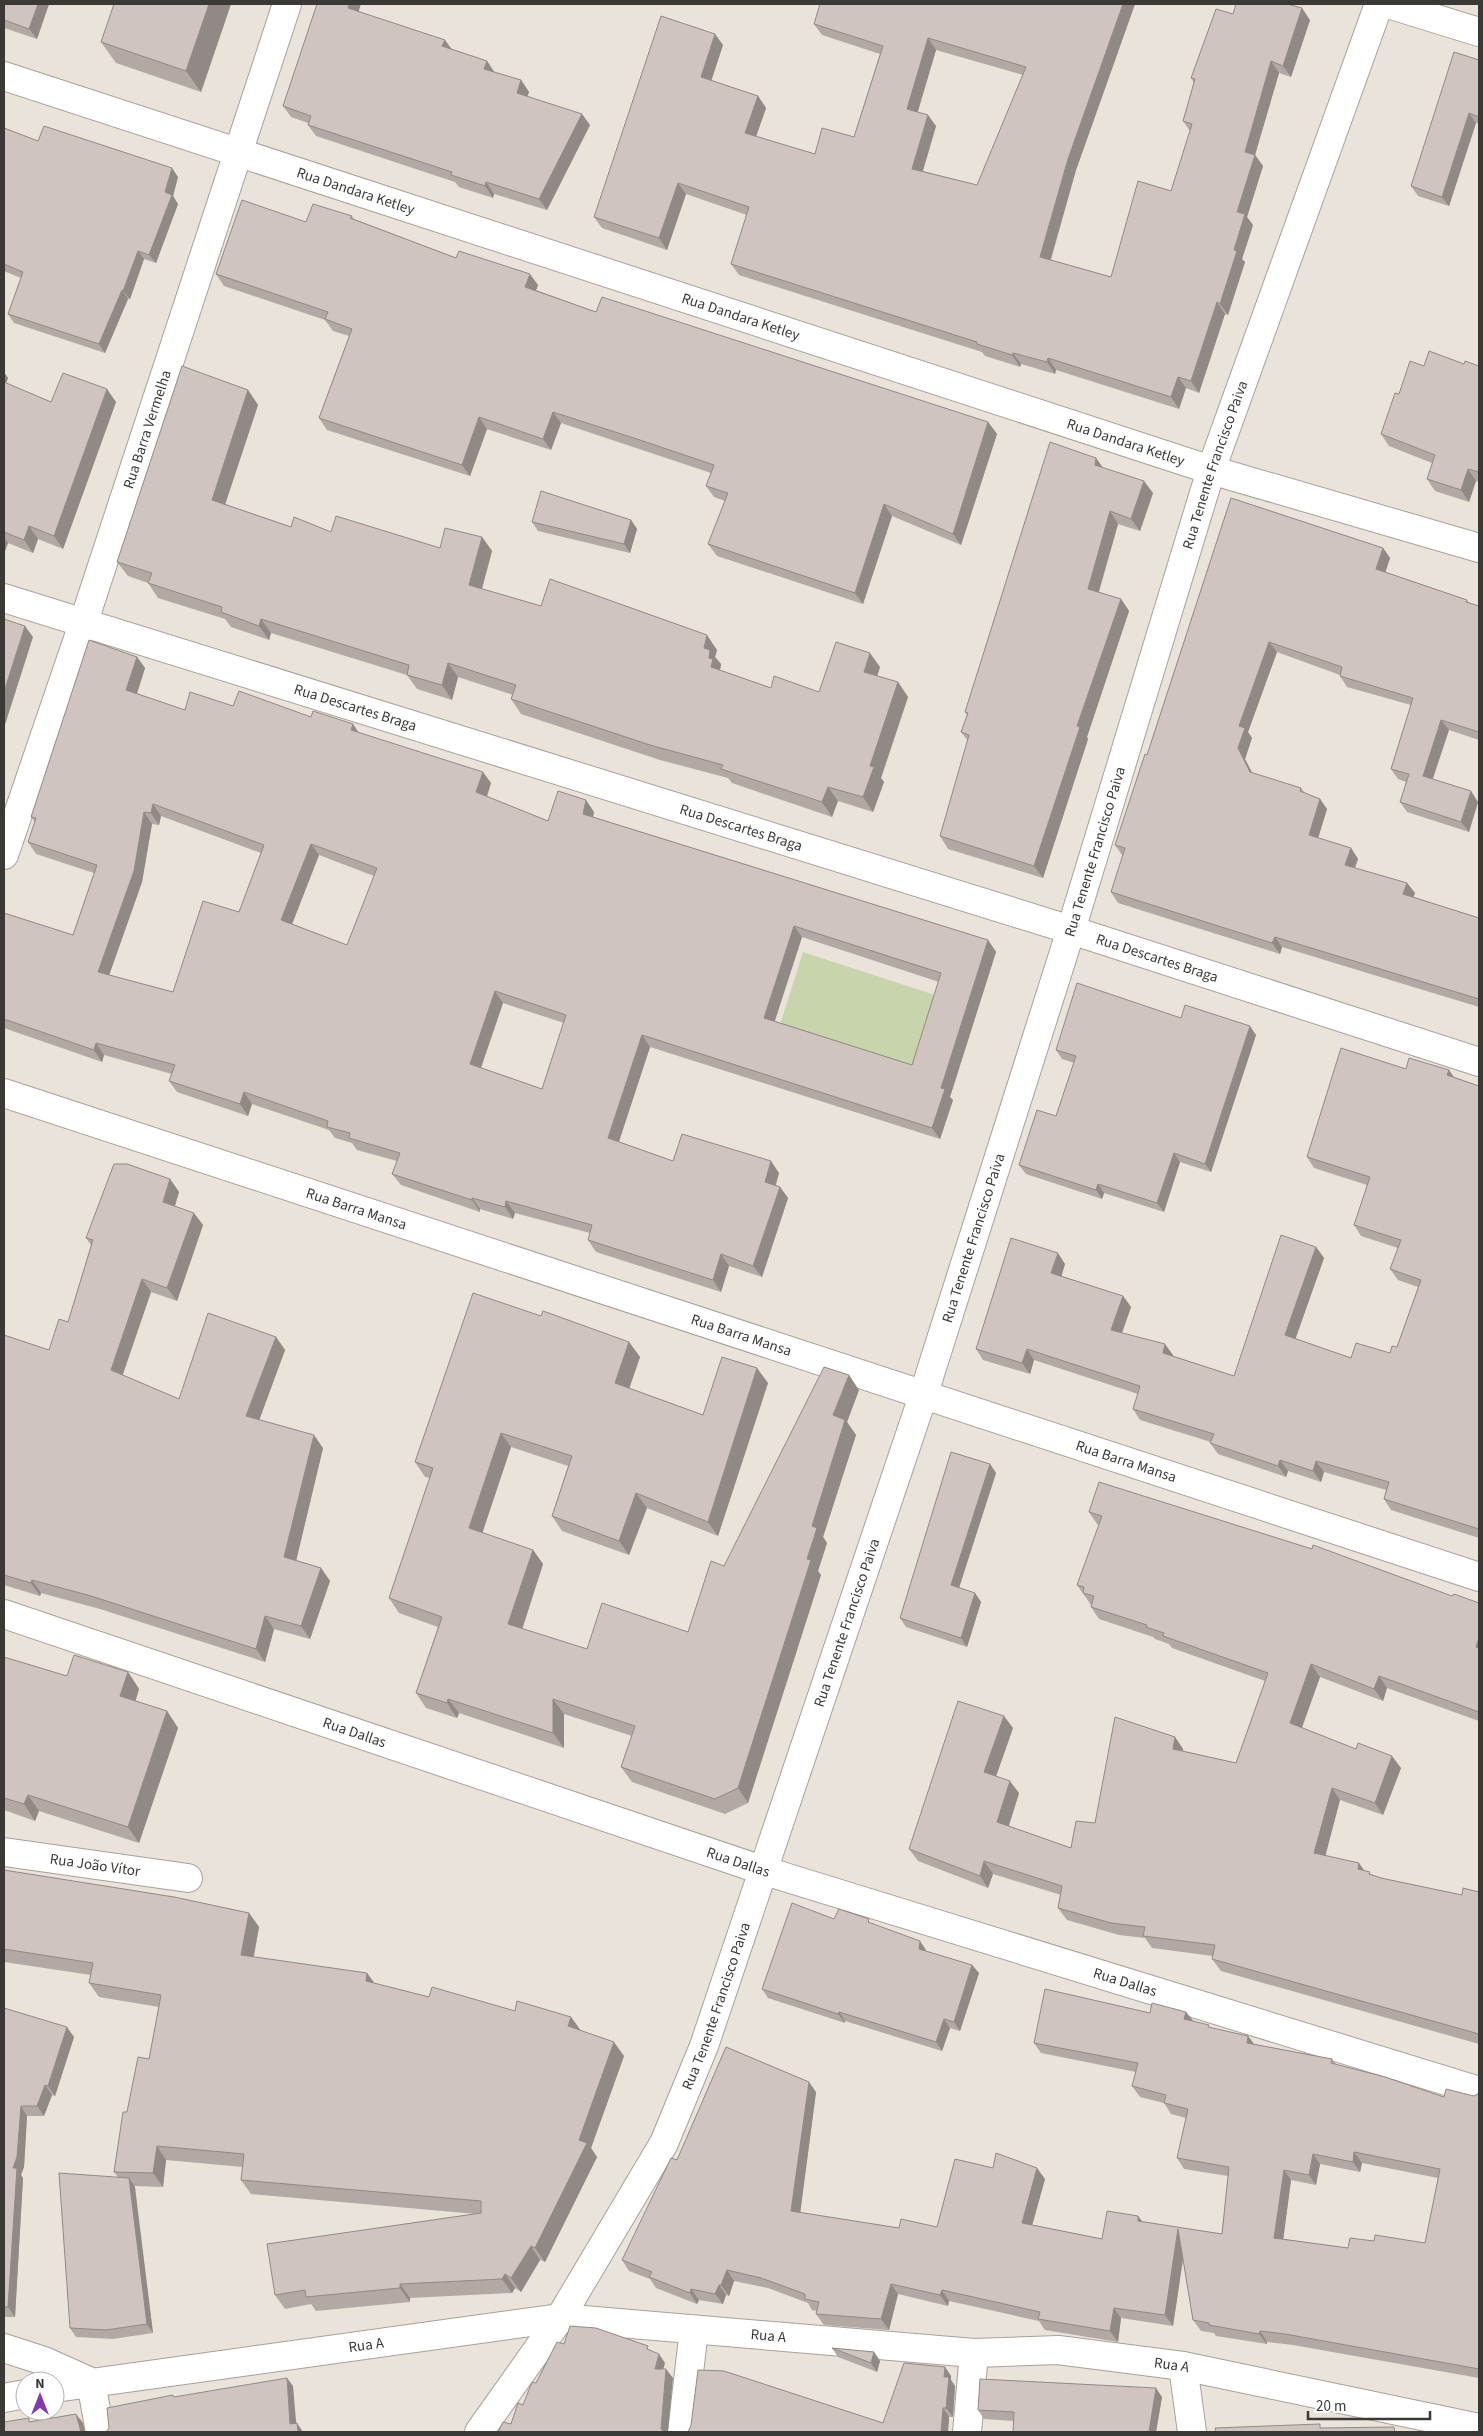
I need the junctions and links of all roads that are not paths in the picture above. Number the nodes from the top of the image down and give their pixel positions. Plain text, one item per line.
1 (287, 4) edge
2 (1379, 4) edge
3 (1388, 4) edge
4 (1479, 32) edge
5 (4, 76) edge
6 (237, 151) junction
7 (1211, 470) junction
8 (1479, 548) edge
9 (4, 598) edge
10 (83, 624) junction
11 (4, 855) edge
12 (1071, 930) junction
13 (1479, 1062) edge
14 (4, 1093) edge
15 (923, 1396) junction
16 (1479, 1577) edge
17 (4, 1614) edge
18 (4, 1852) edge
19 (762, 1870) junction
20 (188, 1878) dead end
21 (1479, 2091) edge
22 (560, 2318) junction
23 (694, 2330) junction
24 (4, 2348) edge
25 (974, 2352) junction
26 (1183, 2366) junction
27 (92, 2382) junction
28 (65, 2386) edge
29 (1479, 2428) edge
30 (100, 2432) edge
31 (479, 2432) edge
32 (682, 2432) edge
33 (967, 2432) edge
34 (1192, 2432) edge

1 - 6 street, Rua Barra Vermelha
2 - 7 street, Rua Tenente Francisco Paiva
3 - 4 street
5 - 6 street, Rua Dandara Ketley
6 - 7 street, Rua Dandara Ketley
6 - 10 street, Rua Barra Vermelha
7 - 8 street, Rua Dandara Ketley
7 - 12 street, Rua Tenente Francisco Paiva
9 - 10 street, Rua Descartes Braga
10 - 11 street, Rua Barra Vermelha
10 - 12 street, Rua Descartes Braga
12 - 13 street, Rua Descartes Braga
12 - 15 street, Rua Tenente Francisco Paiva
14 - 15 street, Rua Barra Mansa
15 - 16 street, Rua Barra Mansa
15 - 19 street, Rua Tenente Francisco Paiva
17 - 19 street, Rua Dallas
18 - 20 street, Rua João Vítor
19 - 21 street, Rua Dallas
19 - 22 street, Rua Tenente Francisco Paiva
22 - 23 street, Rua A
22 - 27 street, Rua A
22 - 31 street, Rua Tenente Francisco Paiva
23 - 25 street, Rua A
23 - 32 street
24 - 27 street
25 - 26 street, Rua A
25 - 33 street
26 - 29 street, Rua A
26 - 34 street
27 - 28 street, Rua A
27 - 30 street

